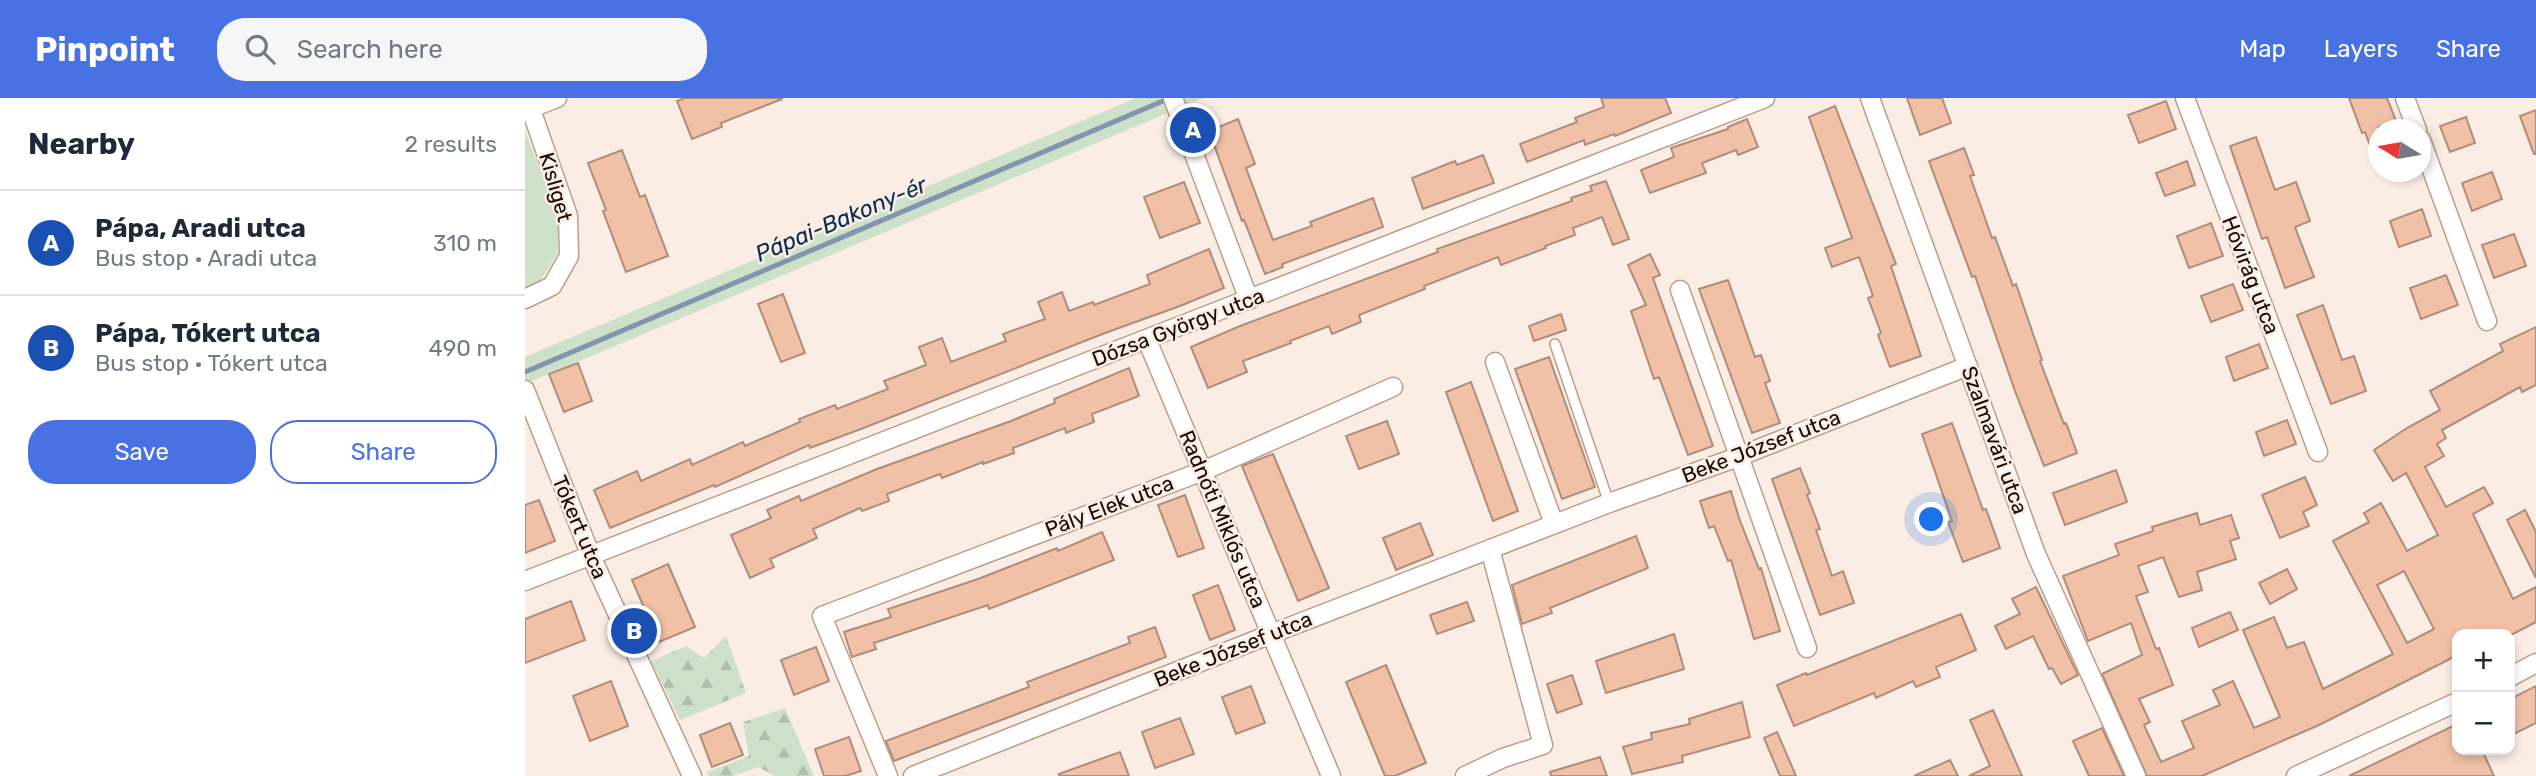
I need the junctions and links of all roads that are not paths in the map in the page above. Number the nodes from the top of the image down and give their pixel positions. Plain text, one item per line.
1 (557, 98) edge
2 (1765, 98) edge
3 (1870, 98) edge
4 (2185, 98) edge
5 (2405, 98) edge
6 (529, 103) edge
7 (1176, 104) edge
8 (2413, 119) edge
9 (2431, 170) edge
10 (1680, 289) dead end
11 (525, 299) edge
12 (1249, 300) junction
13 (2487, 321) dead end
14 (1147, 340) junction
15 (1555, 344) dead end
16 (1495, 362) dead end
17 (1968, 366) junction
18 (1393, 387) dead end
19 (525, 390) edge
20 (2318, 452) dead end
21 (1738, 457) junction
22 (1203, 471) junction
23 (1609, 503) junction
24 (1554, 524) junction
25 (1490, 549) junction
26 (591, 556) junction
27 (525, 581) edge
28 (1271, 634) junction
29 (1807, 648) dead end
30 (2536, 663) edge
31 (2515, 674) edge
32 (2452, 704) edge
33 (2315, 772) edge
34 (692, 776) edge
35 (888, 776) edge
36 (913, 776) edge
37 (1331, 776) edge
38 (1465, 776) edge
39 (2136, 776) edge
40 (2296, 776) edge

1 - 6 street
2 - 12 street, Dózsa György utca
3 - 17 street, Szalmavári utca
4 - 20 street, Hóvirág utca
5 - 8 street
6 - 11 street, Kisliget
7 - 12 street
9 - 13 street
10 - 21 street
12 - 14 street, Dózsa György utca
14 - 22 street, Radnóti Miklós utca
14 - 26 street, Dózsa György utca
15 - 23 lane
16 - 24 street
17 - 21 street, Beke József utca
17 - 39 street, Szalmavári utca
18 - 22 street, Pály Elek utca
19 - 26 street, Tókert utca
21 - 23 street, Beke József utca
21 - 29 street
22 - 28 street, Radnóti Miklós utca
22 - 35 street, Pály Elek utca
23 - 24 street, Beke József utca
24 - 25 street, Beke József utca
25 - 28 street, Beke József utca
25 - 38 street
26 - 27 street, Dózsa György utca
26 - 34 street, Tókert utca
28 - 36 street, Beke József utca
28 - 37 street, Radnóti Miklós utca
30 - 31 street
32 - 33 street
33 - 40 street

